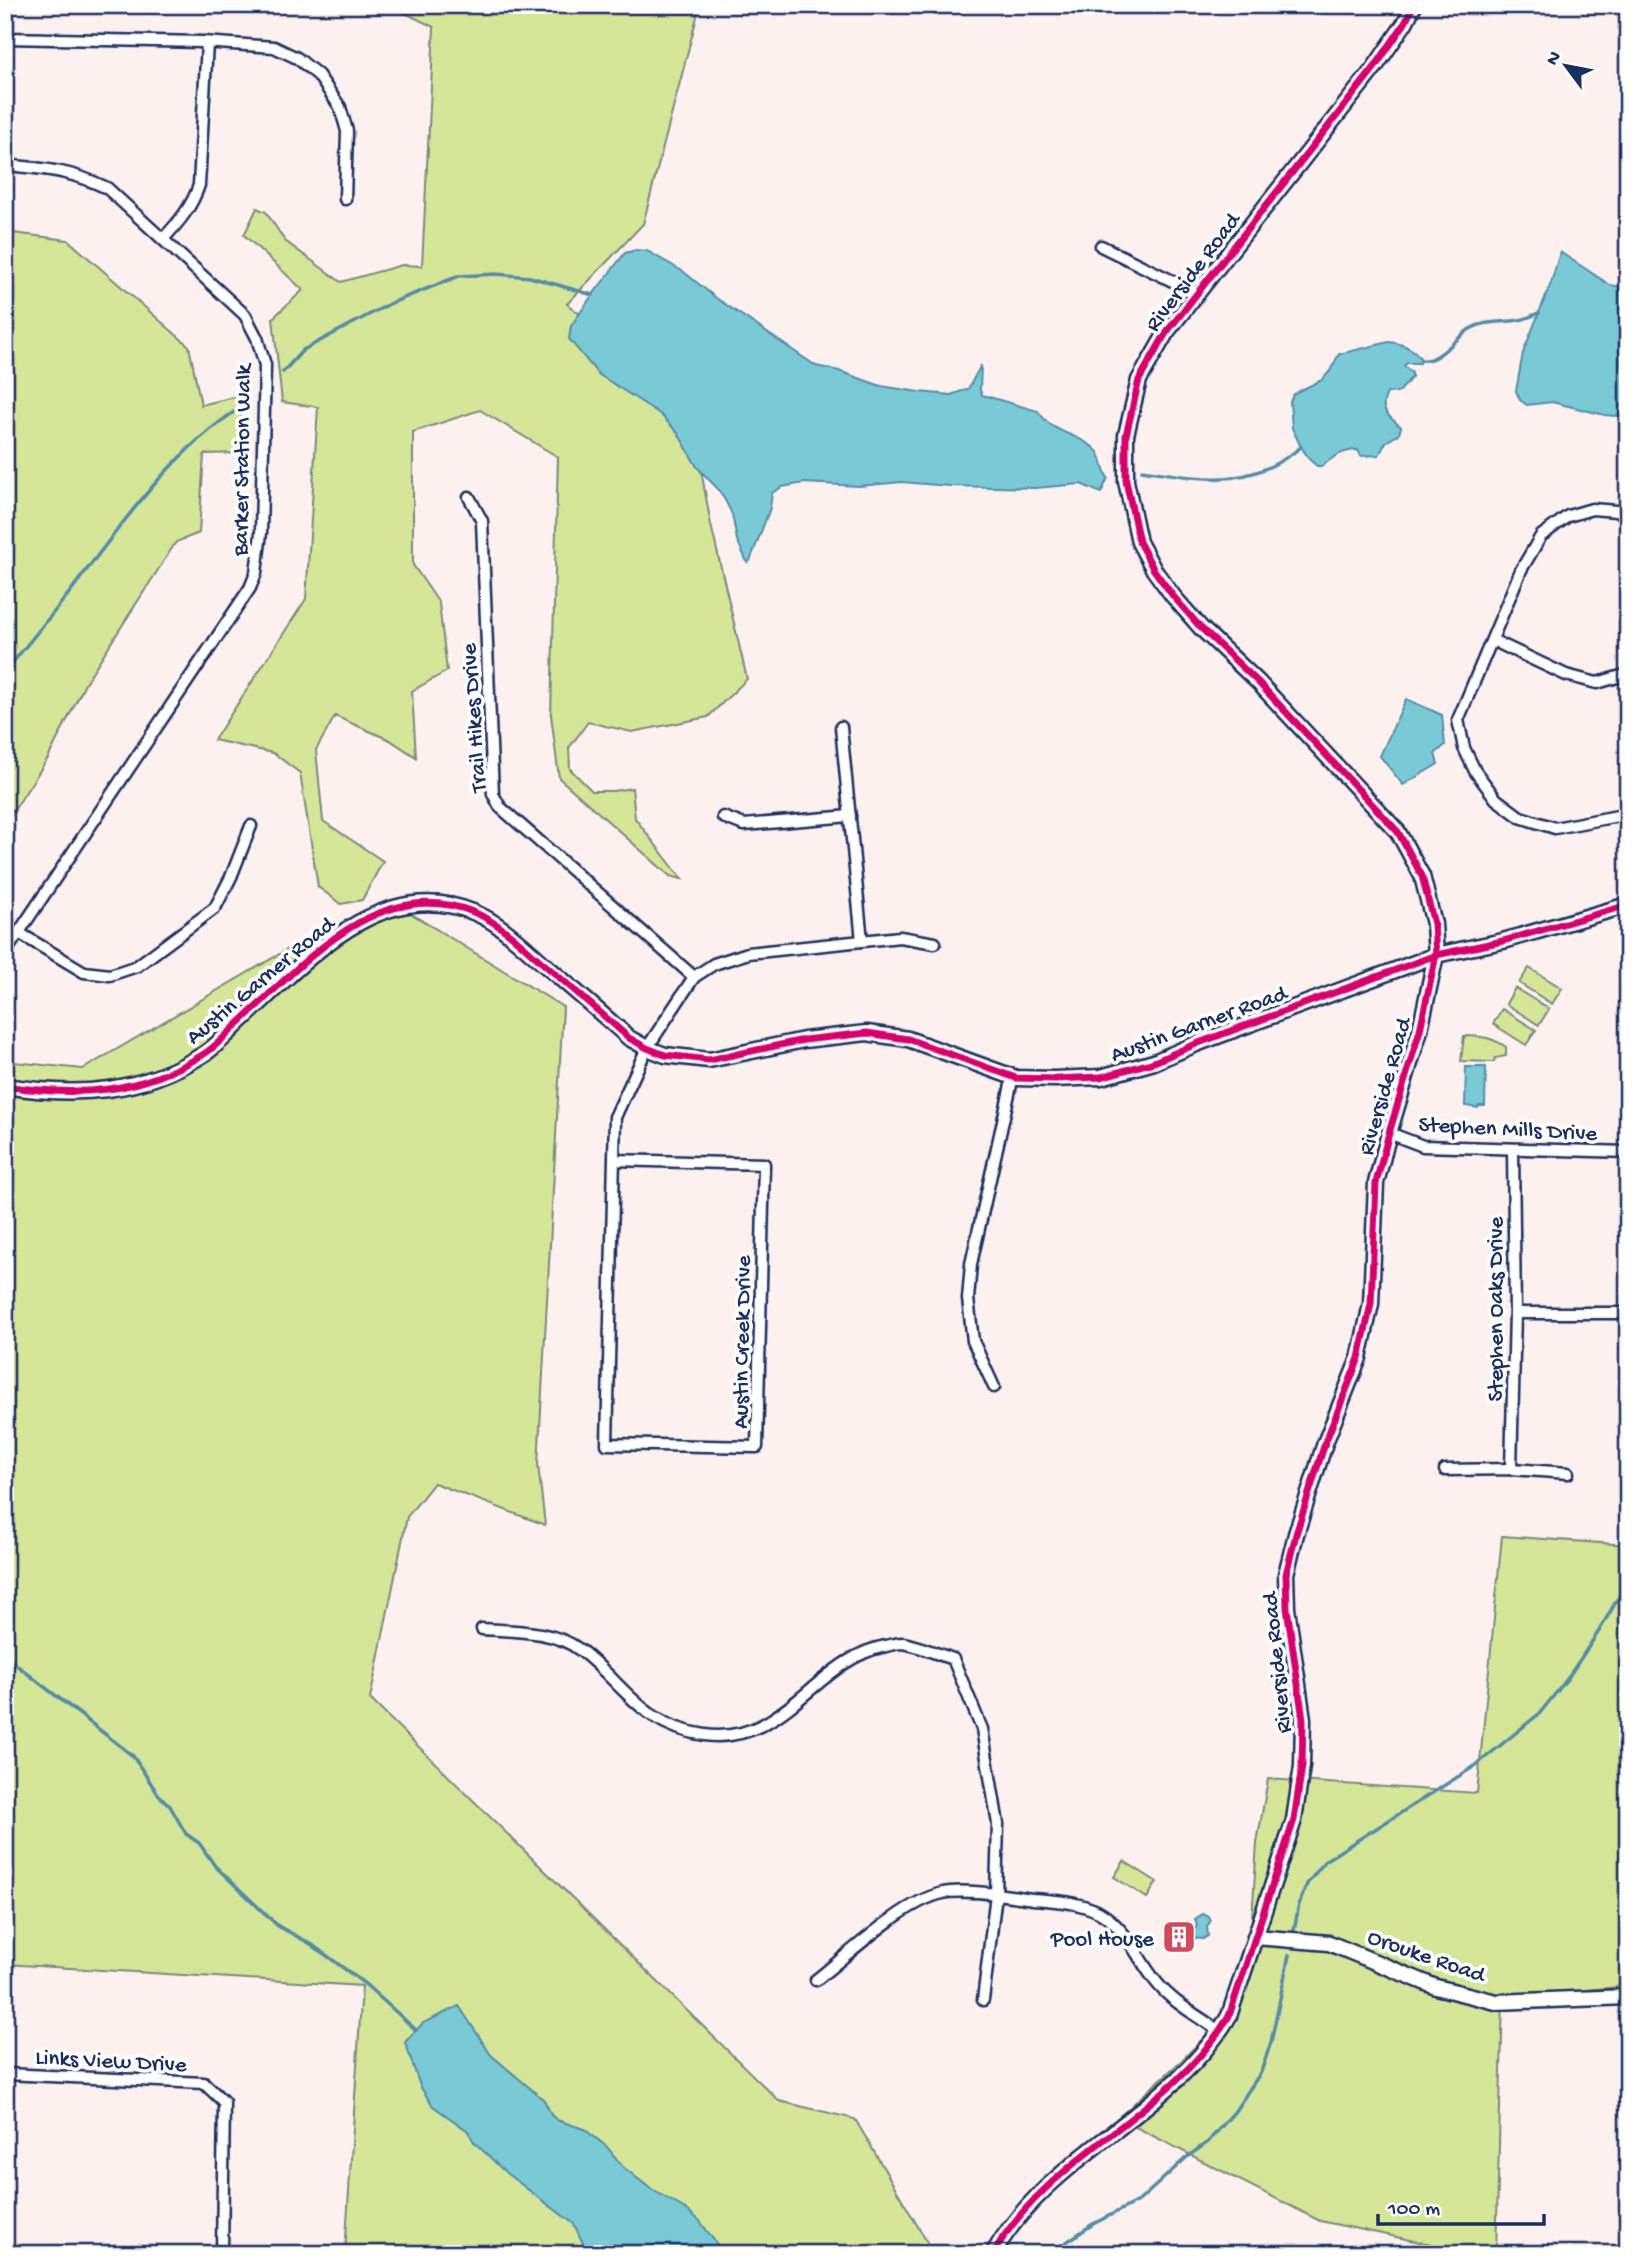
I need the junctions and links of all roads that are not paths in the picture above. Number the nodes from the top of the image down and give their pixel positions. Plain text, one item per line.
1 (1414, 5) edge
2 (5, 38) edge
3 (207, 43) junction
4 (5, 165) edge
5 (345, 199) dead end
6 (163, 239) junction
7 (1101, 246) dead end
8 (1197, 293) junction
9 (469, 497) dead end
10 (1628, 512) edge
11 (1492, 640) junction
12 (1628, 674) edge
13 (841, 727) dead end
14 (1628, 814) edge
15 (850, 816) junction
16 (723, 817) dead end
17 (251, 827) dead end
18 (1628, 905) edge
19 (19, 933) junction
20 (863, 941) junction
21 (934, 943) dead end
22 (5, 953) edge
23 (1436, 955) junction
24 (694, 977) junction
25 (647, 1048) junction
26 (1013, 1076) junction
27 (5, 1086) edge
28 (1389, 1133) junction
29 (1513, 1150) junction
30 (1628, 1152) edge
31 (614, 1160) junction
32 (1515, 1313) junction
33 (1628, 1313) edge
34 (994, 1387) dead end
35 (1511, 1469) junction
36 (1445, 1470) dead end
37 (1568, 1472) dead end
38 (482, 1629) dead end
39 (996, 1894) junction
40 (1255, 1937) junction
41 (817, 1980) dead end
42 (1628, 1997) edge
43 (983, 2000) dead end
44 (1220, 2032) junction
45 (5, 2074) edge
46 (222, 2254) edge
47 (993, 2254) edge

1 - 8 street, Riverside Road
2 - 3 street
3 - 5 street
3 - 6 street
4 - 6 street, Barker Station Walk
6 - 19 street, Barker Station Walk
7 - 8 street
8 - 23 street, Riverside Road
9 - 24 street, Trail Hikes Drive
10 - 11 street
11 - 12 street
11 - 14 street
13 - 15 street
15 - 16 street
15 - 20 street
17 - 19 street
18 - 23 street, Austin Garner Road
19 - 22 street, Barker Station Walk
20 - 21 street
20 - 24 street
23 - 26 street, Austin Garner Road
23 - 28 street, Riverside Road
24 - 25 street, Austin Creek Drive
25 - 26 street, Austin Garner Road
25 - 27 street, Austin Garner Road
25 - 31 street, Austin Creek Drive
26 - 34 street
28 - 29 street, Stephen Mills Drive
28 - 40 street, Riverside Road
29 - 30 street, Stephen Mills Drive
29 - 32 street, Stephen Oaks Drive
31 - 31 street, Austin Creek Drive
32 - 33 street
32 - 35 street, Stephen Oaks Drive
35 - 36 street
35 - 37 street
38 - 39 street
39 - 41 street
39 - 43 street
39 - 44 street
40 - 42 street, Orouke Road
40 - 44 street, Riverside Road
44 - 47 street, Riverside Road
45 - 46 street, Links View Drive

